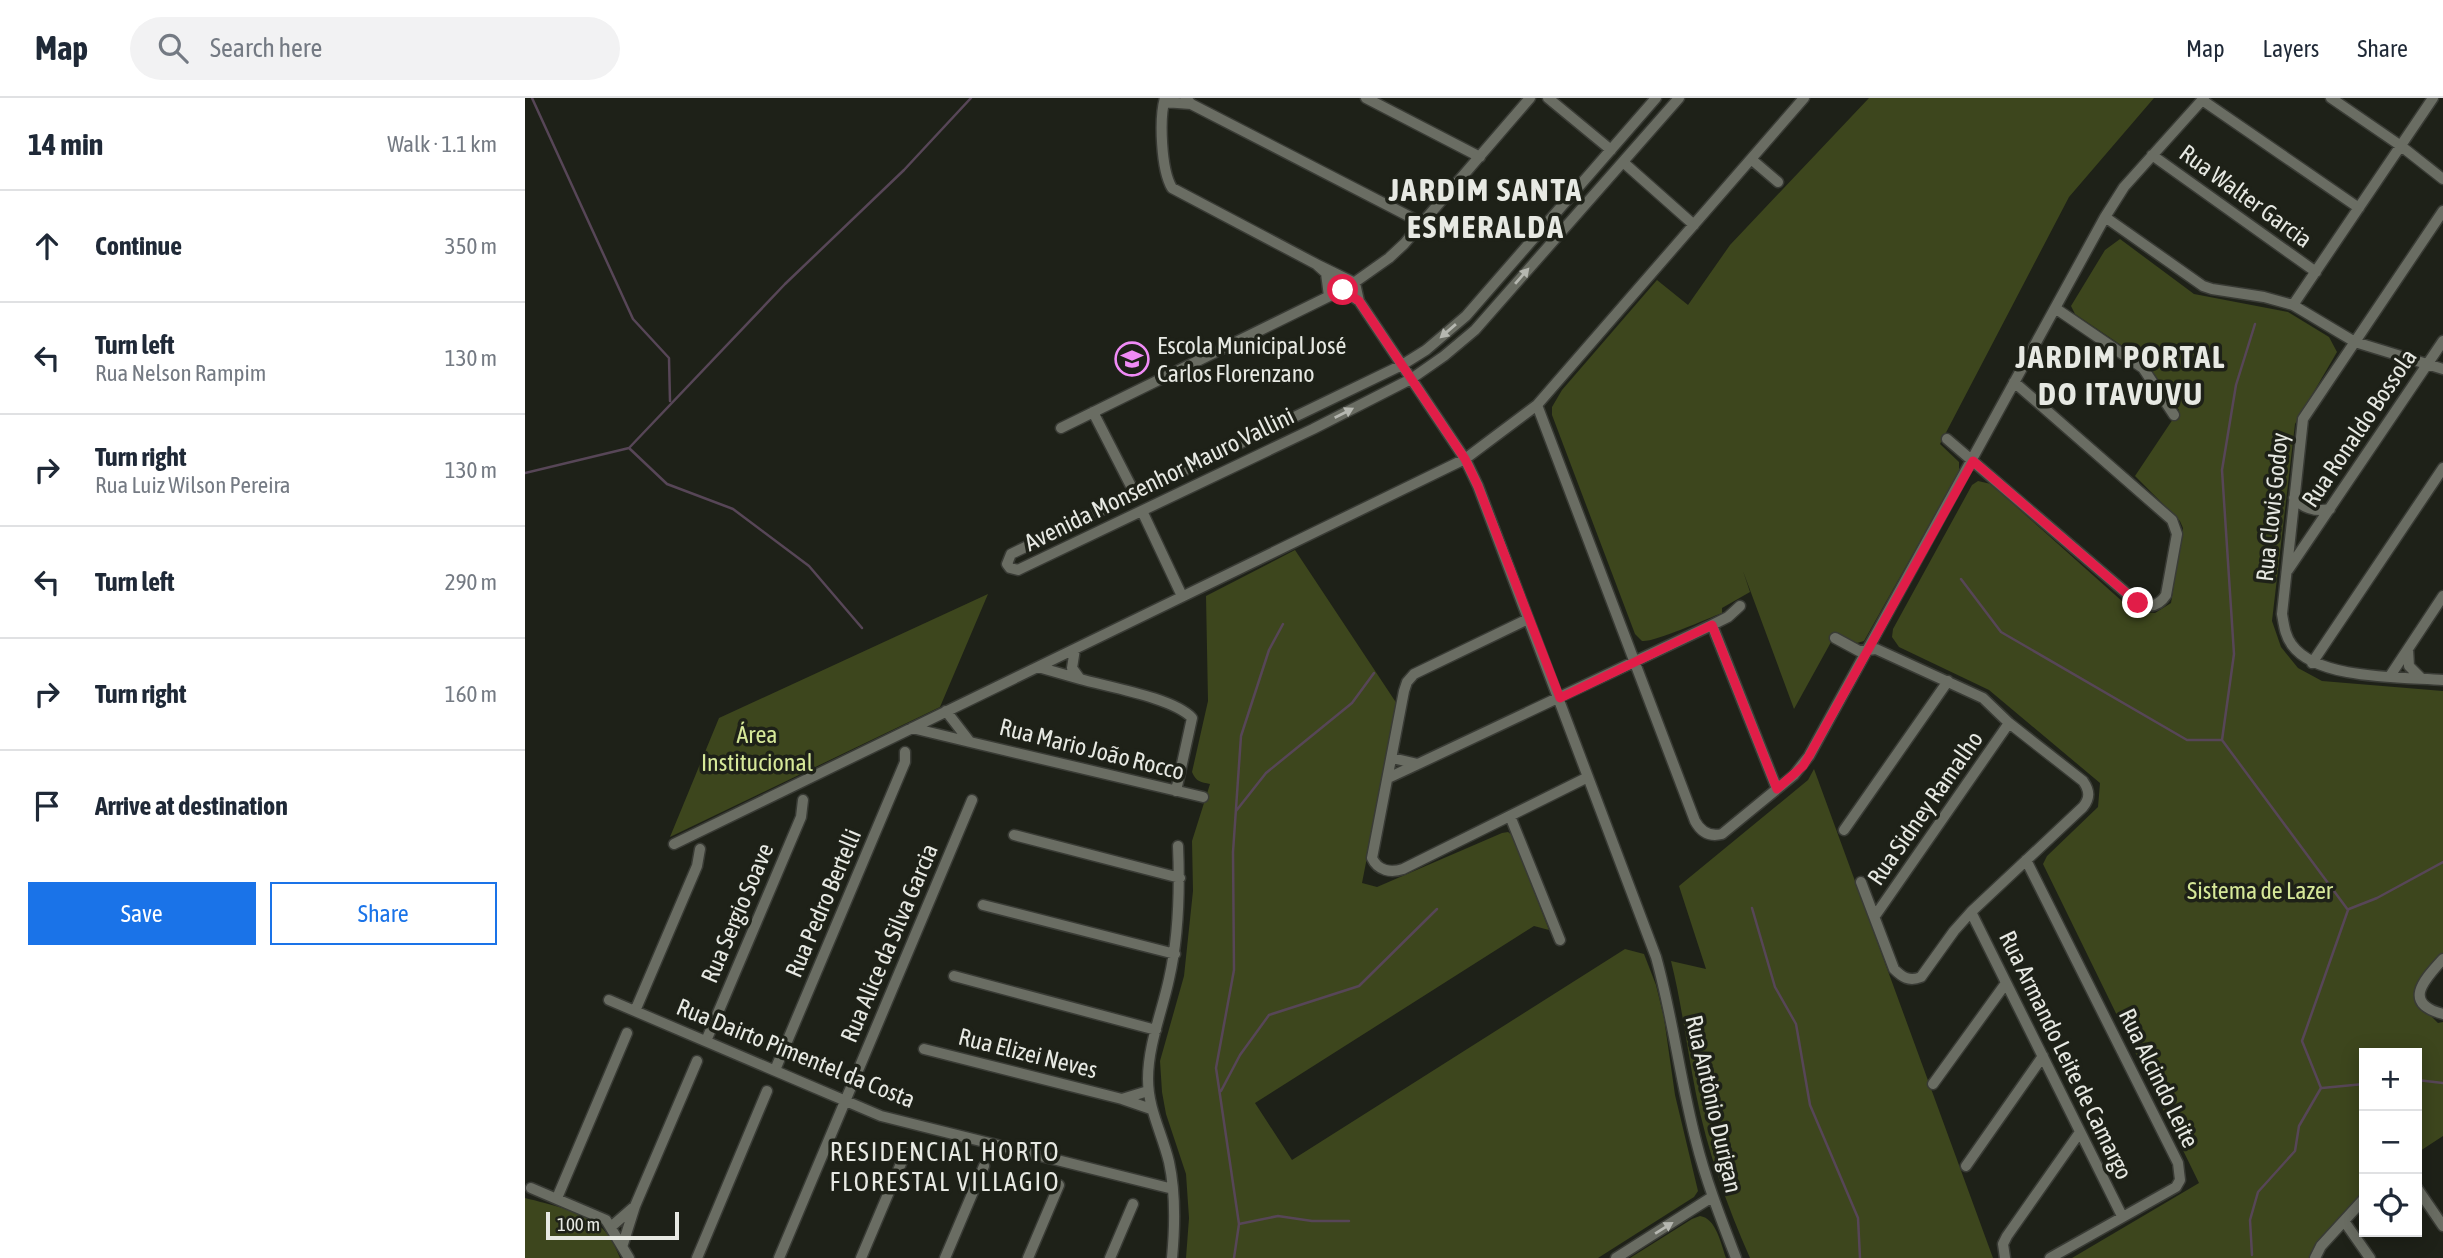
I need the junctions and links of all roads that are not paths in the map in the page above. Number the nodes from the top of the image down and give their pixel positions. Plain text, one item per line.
1 (1366, 98) edge
2 (1530, 98) edge
3 (1548, 98) edge
4 (1656, 98) edge
5 (1679, 98) edge
6 (1804, 98) edge
7 (2331, 98) edge
8 (2434, 98) edge
9 (2203, 99) edge
10 (1165, 100) edge
11 (1189, 101) edge
12 (2401, 146) junction
13 (1611, 150) junction
14 (2152, 155) junction
15 (1480, 157) junction
16 (1751, 159) junction
17 (1623, 162) junction
18 (2443, 179) edge
19 (1778, 182) dead end
20 (2359, 208) junction
21 (2443, 211) edge
22 (2105, 217) junction
23 (1422, 223) junction
24 (1694, 225) junction
25 (1316, 264) junction
26 (2316, 272) junction
27 (1326, 273) junction
28 (1355, 283) junction
29 (1343, 290) junction
30 (1329, 296) junction
31 (1359, 301) junction
32 (2293, 305) junction
33 (2055, 308) junction
34 (2355, 342) junction
35 (2441, 344) edge
36 (2403, 357) junction
37 (1402, 365) junction
38 (2427, 365) junction
39 (2443, 367) edge
40 (1411, 379) junction
41 (2014, 382) junction
42 (2414, 384) junction
43 (1537, 405) junction
44 (1093, 412) junction
45 (2174, 415) dead end
46 (1061, 428) dead end
47 (1947, 439) dead end
48 (1465, 459) junction
49 (1973, 461) junction
50 (2443, 468) edge
51 (1135, 495) junction
52 (2294, 499) junction
53 (2330, 509) junction
54 (1142, 511) junction
55 (2287, 573) junction
56 (1182, 596) junction
57 (2441, 603) edge
58 (1740, 606) dead end
59 (1528, 619) junction
60 (1712, 625) junction
61 (1835, 638) dead end
62 (1075, 649) junction
63 (1869, 649) junction
64 (2408, 649) junction
65 (1062, 655) junction
66 (1635, 660) junction
67 (2312, 663) junction
68 (1038, 667) junction
69 (1072, 668) junction
70 (2390, 676) junction
71 (1080, 679) junction
72 (2422, 679) junction
73 (2443, 680) edge
74 (1948, 681) junction
75 (1560, 698) junction
76 (942, 713) junction
77 (2009, 723) junction
78 (911, 728) junction
79 (952, 736) junction
80 (970, 741) junction
81 (905, 752) dead end
82 (1392, 758) junction
83 (1418, 764) junction
84 (1588, 777) junction
85 (1388, 778) junction
86 (1777, 789) junction
87 (1176, 791) junction
88 (1203, 797) dead end
89 (803, 800) dead end
90 (972, 800) dead end
91 (1510, 816) junction
92 (1845, 830) dead end
93 (1014, 835) dead end
94 (674, 844) dead end
95 (1178, 846) dead end
96 (700, 849) dead end
97 (2026, 860) junction
98 (1180, 878) junction
99 (1861, 882) dead end
100 (983, 905) dead end
101 (1971, 912) junction
102 (1875, 916) junction
103 (1560, 940) dead end
104 (1175, 954) junction
105 (2443, 959) edge
106 (954, 976) dead end
107 (2006, 983) junction
108 (609, 1000) dead end
109 (635, 1011) junction
110 (2443, 1014) edge
111 (1156, 1030) junction
112 (627, 1033) dead end
113 (706, 1041) junction
114 (924, 1049) dead end
115 (2043, 1056) junction
116 (697, 1061) dead end
117 (775, 1070) junction
118 (1933, 1084) dead end
119 (767, 1091) dead end
120 (1148, 1091) junction
121 (1122, 1099) junction
122 (845, 1100) junction
123 (1151, 1109) junction
124 (2080, 1132) junction
125 (908, 1147) dead end
126 (984, 1166) dead end
127 (1966, 1166) dead end
128 (1059, 1185) dead end
129 (531, 1188) dead end
130 (1173, 1189) junction
131 (2422, 1195) edge
132 (1712, 1197) junction
133 (557, 1198) junction
134 (1133, 1204) dead end
135 (2359, 1204) edge
136 (635, 1206) junction
137 (2122, 1216) junction
138 (2344, 1221) junction
139 (611, 1226) junction
140 (2443, 1226) edge
141 (623, 1244) junction
142 (629, 1258) edge
143 (697, 1258) edge
144 (779, 1258) edge
145 (861, 1258) edge
146 (945, 1258) edge
147 (1028, 1258) edge
148 (1110, 1258) edge
149 (1172, 1258) edge
150 (1616, 1258) edge
151 (1736, 1258) edge
152 (2005, 1258) edge
153 (2050, 1258) edge
154 (2315, 1258) edge
155 (2370, 1258) edge

1 - 15 street
2 - 15 street
3 - 13 street
4 - 13 street, Avenida Monsenhor Mauro Vallini
5 - 17 street, Avenida Monsenhor Mauro Vallini
6 - 16 street
7 - 12 street
8 - 12 street
9 - 14 street
9 - 20 street
10 - 11 street
10 - 25 street
11 - 23 street
12 - 18 street
12 - 20 street
13 -> 37 street, Avenida Monsenhor Mauro Vallini
14 - 22 street
14 - 26 street, Rua Walter Garcia
15 - 23 street
16 - 19 street
16 - 24 street
17 - 24 street
40 -> 17 street, Avenida Monsenhor Mauro Vallini
20 - 26 street
21 - 34 street, Rua Clovis Godoy
22 - 32 street
22 - 33 street
23 - 28 street
24 - 43 street
25 - 27 street
25 - 28 street
26 - 32 street
27 - 29 street
27 - 30 street
28 - 29 street
28 - 31 street
29 - 30 street
29 - 31 street
30 - 44 street
31 - 37 street, Rua Antônio Durigan
32 - 34 street
33 - 41 street
33 - 45 street
34 - 36 street
34 - 52 street, Rua Clovis Godoy
35 - 38 street, Rua Ronaldo Bossola
35 - 39 street
36 - 38 street
36 - 42 street
37 - 40 street, Rua Antônio Durigan
37 - 51 street, Avenida Monsenhor Mauro Vallini
38 - 39 street
38 - 42 street, Rua Ronaldo Bossola
40 - 48 street, Rua Antônio Durigan
54 -> 40 street, Avenida Monsenhor Mauro Vallini
41 - 49 street
41 - 49 street
42 - 53 street, Rua Ronaldo Bossola
43 - 48 street
43 - 66 street
44 - 46 street
44 - 51 street
47 - 49 street
48 - 56 street
48 - 59 street, Rua Antônio Durigan
49 - 63 street
50 - 67 street
51 - 54 street, Avenida Monsenhor Mauro Vallini
52 - 53 street
52 - 55 street, Rua Clovis Godoy
53 - 55 street, Rua Ronaldo Bossola
54 - 56 street
55 - 67 street, Rua Clovis Godoy
56 - 62 street
57 - 64 street
58 - 60 street
59 - 75 street, Rua Antônio Durigan
59 - 82 street
60 - 66 street
60 - 86 street
61 - 63 street
62 - 65 street
62 - 69 street
63 - 74 street
63 - 86 street
64 - 70 street
64 - 72 street
65 - 68 street
65 - 69 street
66 - 75 street
66 - 86 street
67 - 70 street
68 - 71 street
68 - 76 street
69 - 71 street
70 - 72 street
71 - 87 street
72 - 73 street
74 - 77 street
74 - 92 street
75 - 83 street
75 - 84 street, Rua Antônio Durigan
76 - 78 street
76 - 79 street
76 - 80 street, Rua Mario João Rocco
77 - 97 street
77 - 102 street, Rua Sidney Ramalho
78 - 79 street, Rua Mario João Rocco
78 - 94 street
79 - 80 street, Rua Mario João Rocco
80 - 87 street, Rua Mario João Rocco
81 - 117 street, Rua Pedro Bertelli
82 - 83 street
82 - 85 street
83 - 85 street
84 - 91 street
84 - 132 street, Rua Antônio Durigan
85 - 91 street
87 - 88 street, Rua Mario João Rocco
89 - 113 street, Rua Sergio Soave
90 - 122 street, Rua Alice da Silva Garcia
91 - 103 street
93 - 98 street
95 - 98 street
96 - 109 street
97 - 101 street
97 - 137 street, Rua Alcindo Leite
98 - 104 street
99 - 102 street
100 - 104 street
101 - 102 street
101 - 107 street, Rua Armando Leite de Camargo
104 - 111 street
105 - 110 street
106 - 111 street
107 - 115 street, Rua Armando Leite de Camargo
107 - 118 street
108 - 109 street, Rua Dairto Pimentel da Costa
109 - 113 street, Rua Dairto Pimentel da Costa
111 - 120 street
112 - 133 street
113 - 117 street, Rua Dairto Pimentel da Costa
114 - 121 street, Rua Elizei Neves
115 - 124 street, Rua Armando Leite de Camargo
115 - 127 street
116 - 136 street
117 - 122 street, Rua Dairto Pimentel da Costa
119 - 143 street
120 - 121 street, Rua Elizei Neves
120 - 123 street
121 - 123 street, Rua Elizei Neves
122 - 130 street, Rua Dairto Pimentel da Costa
122 - 144 street, Rua Alice da Silva Garcia
123 - 130 street
124 - 137 street, Rua Armando Leite de Camargo
124 - 152 street
125 - 145 street
126 - 146 street
128 - 147 street
129 - 133 street
130 - 149 street
131 - 140 street
150 -> 132 street
132 - 151 street, Rua Antônio Durigan
133 - 139 street
134 - 148 street
135 - 138 street
136 - 139 street
136 - 141 street
137 - 153 street, Rua Alcindo Leite
138 - 154 street
138 - 155 street
139 - 141 street
141 - 142 street

